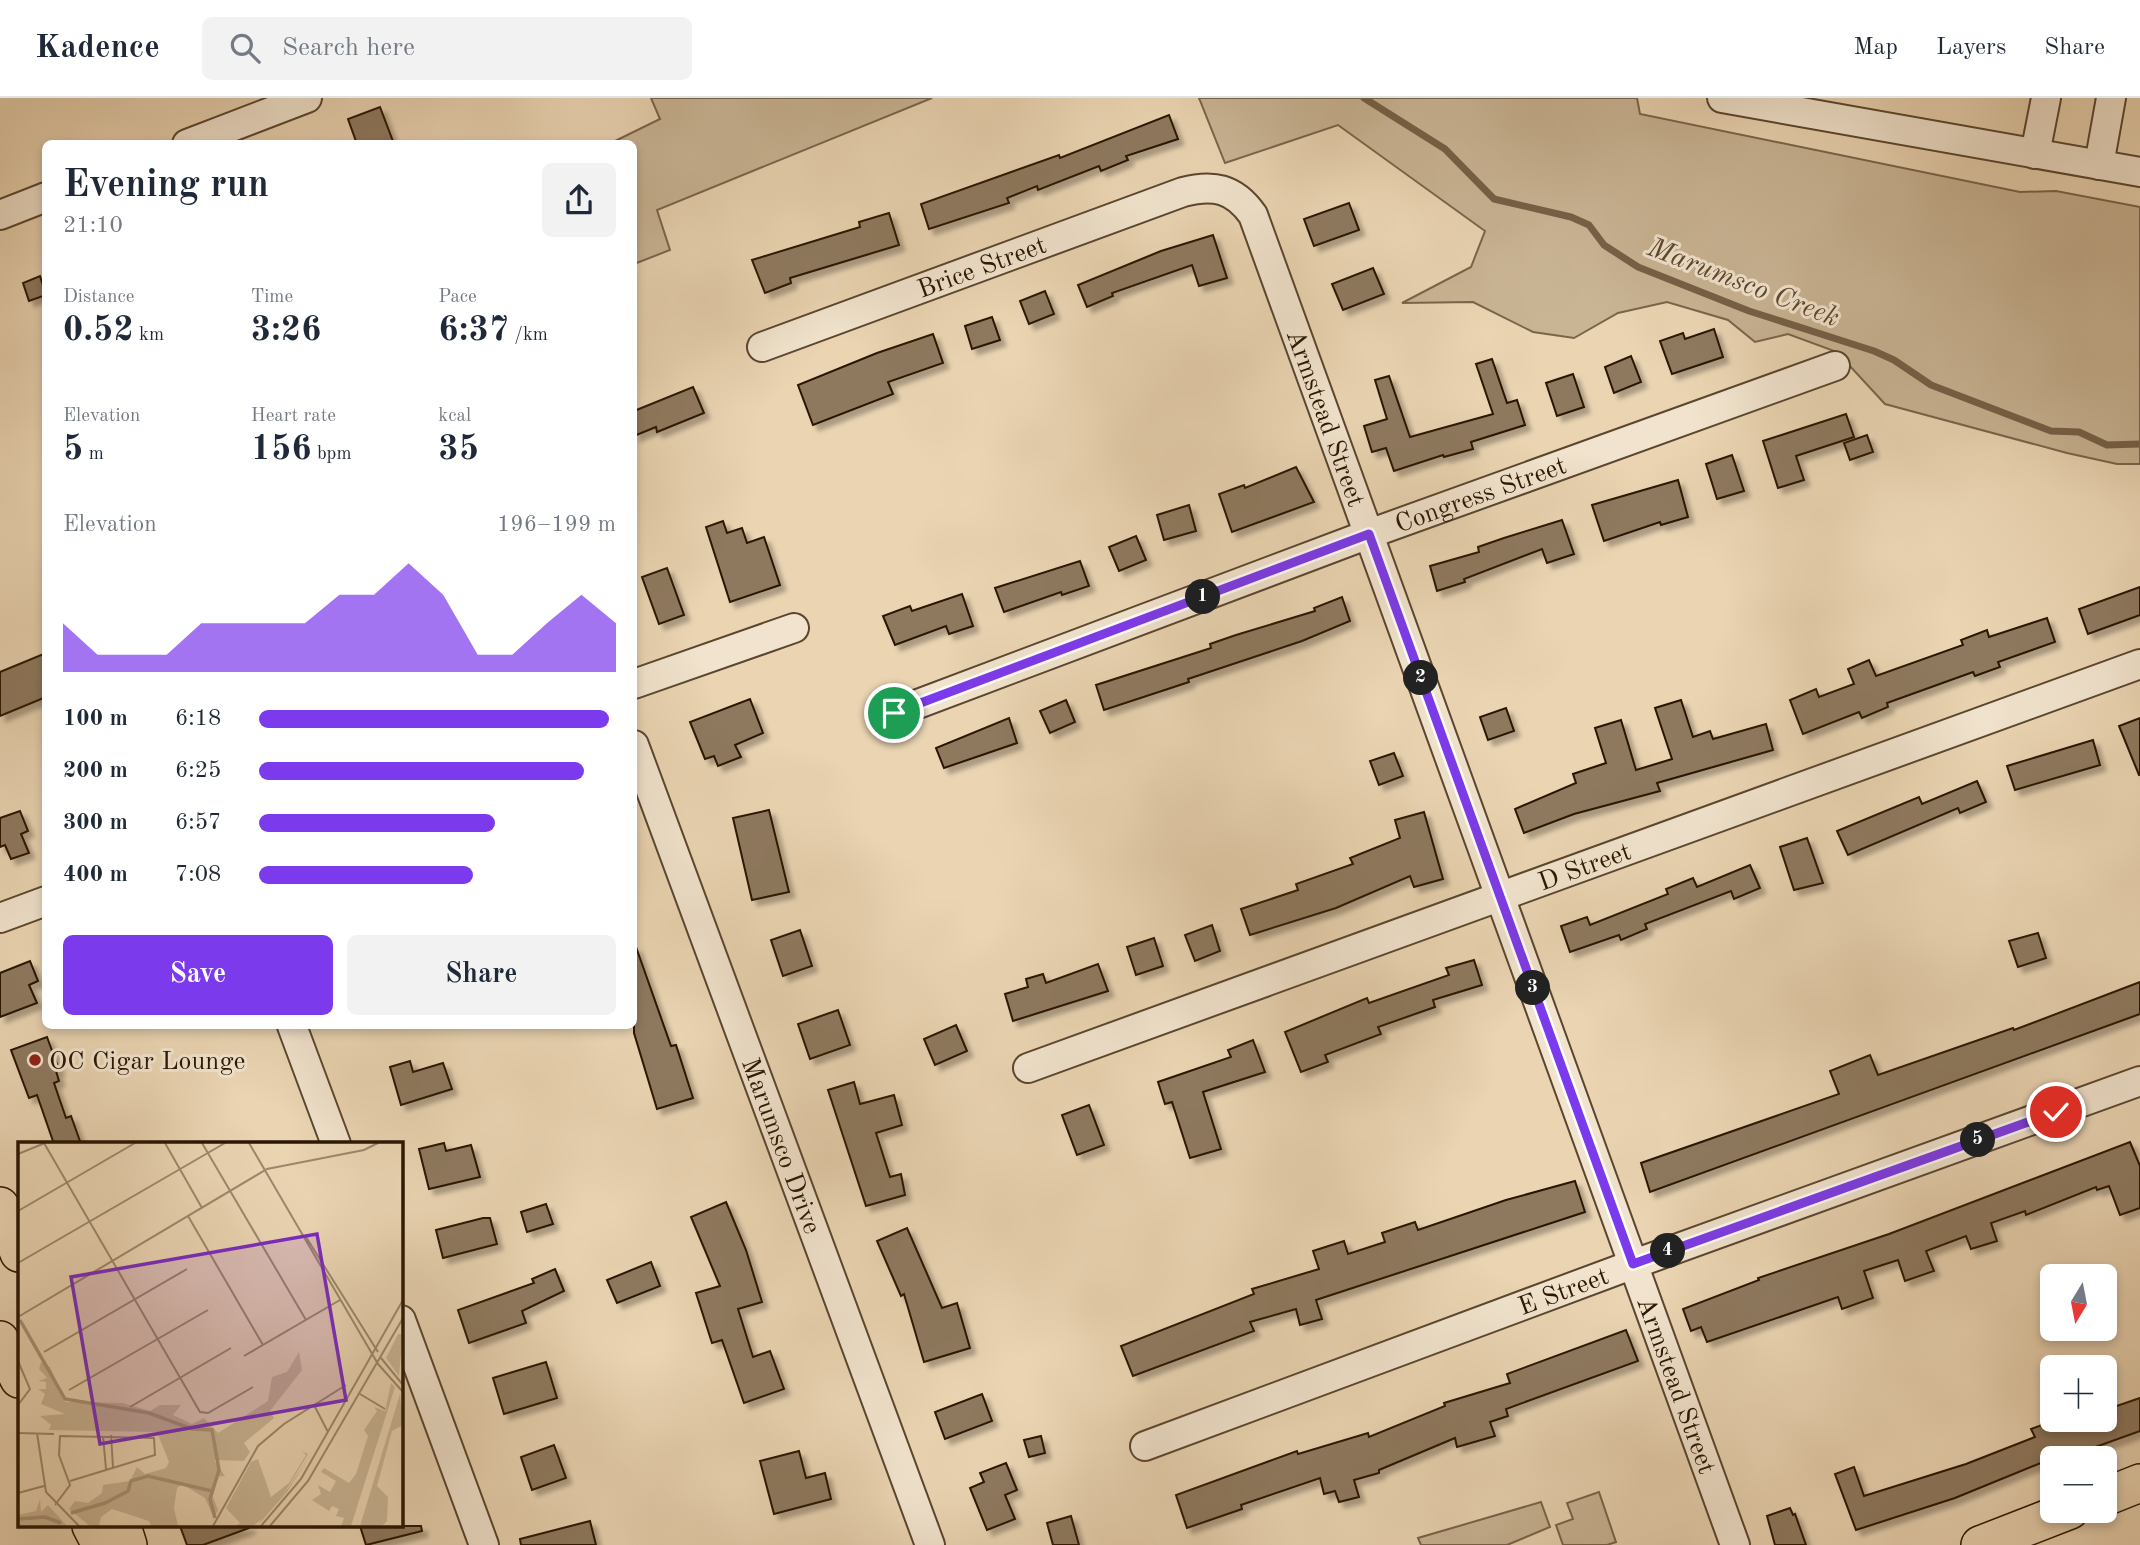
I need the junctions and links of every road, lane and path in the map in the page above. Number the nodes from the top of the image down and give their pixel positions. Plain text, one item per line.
1 (307, 98) edge
2 (1722, 98) edge
3 (2046, 98) edge
4 (2111, 98) edge
5 (278, 103) edge
6 (196, 140) edge
7 (2035, 154) junction
8 (2099, 165) junction
9 (2140, 173) edge
10 (1203, 187) joint
11 (42, 199) edge
12 (0, 215) edge
13 (762, 348) dead end
14 (1835, 366) dead end
15 (1369, 534) junction
16 (794, 628) dead end
17 (2140, 664) edge
18 (637, 683) edge
19 (894, 713) dead end
20 (637, 753) edge
21 (1500, 898) junction
22 (42, 902) edge
23 (0, 918) edge
24 (293, 1029) edge
25 (1028, 1068) dead end
26 (2140, 1081) edge
27 (335, 1142) edge
28 (0, 1206) edge
29 (18, 1251) edge
30 (1633, 1264) junction
31 (402, 1323) edge
32 (0, 1340) edge
33 (18, 1377) edge
34 (1145, 1446) dead end
35 (2140, 1483) edge
36 (2117, 1492) edge
37 (2040, 1522) edge
38 (92, 1528) edge
39 (123, 1528) edge
40 (100, 1545) edge
41 (128, 1545) edge
42 (484, 1545) edge
43 (930, 1545) edge
44 (1735, 1545) edge
45 (1980, 1545) edge

1 - 5 street
2 - 7 street
3 - 7 street
4 - 8 street
5 - 6 street
7 - 8 street
8 - 9 street
10 - 13 street, Brice Street
10 - 15 street, Armstead Street
11 - 12 street
14 - 15 street, Congress Street
15 - 19 street, Congress Street
15 - 21 street, Armstead Street
16 - 18 street
17 - 21 street, D Street
20 - 43 street, Marumsco Drive
21 - 25 street, D Street
21 - 30 street, Armstead Street
22 - 23 street
24 - 27 street
26 - 30 street, E Street
28 - 29 main road
30 - 34 street, E Street
30 - 44 street, Armstead Street
31 - 42 street
32 - 33 main road
35 - 36 main road
37 - 45 main road
38 - 40 main road
39 - 41 main road

